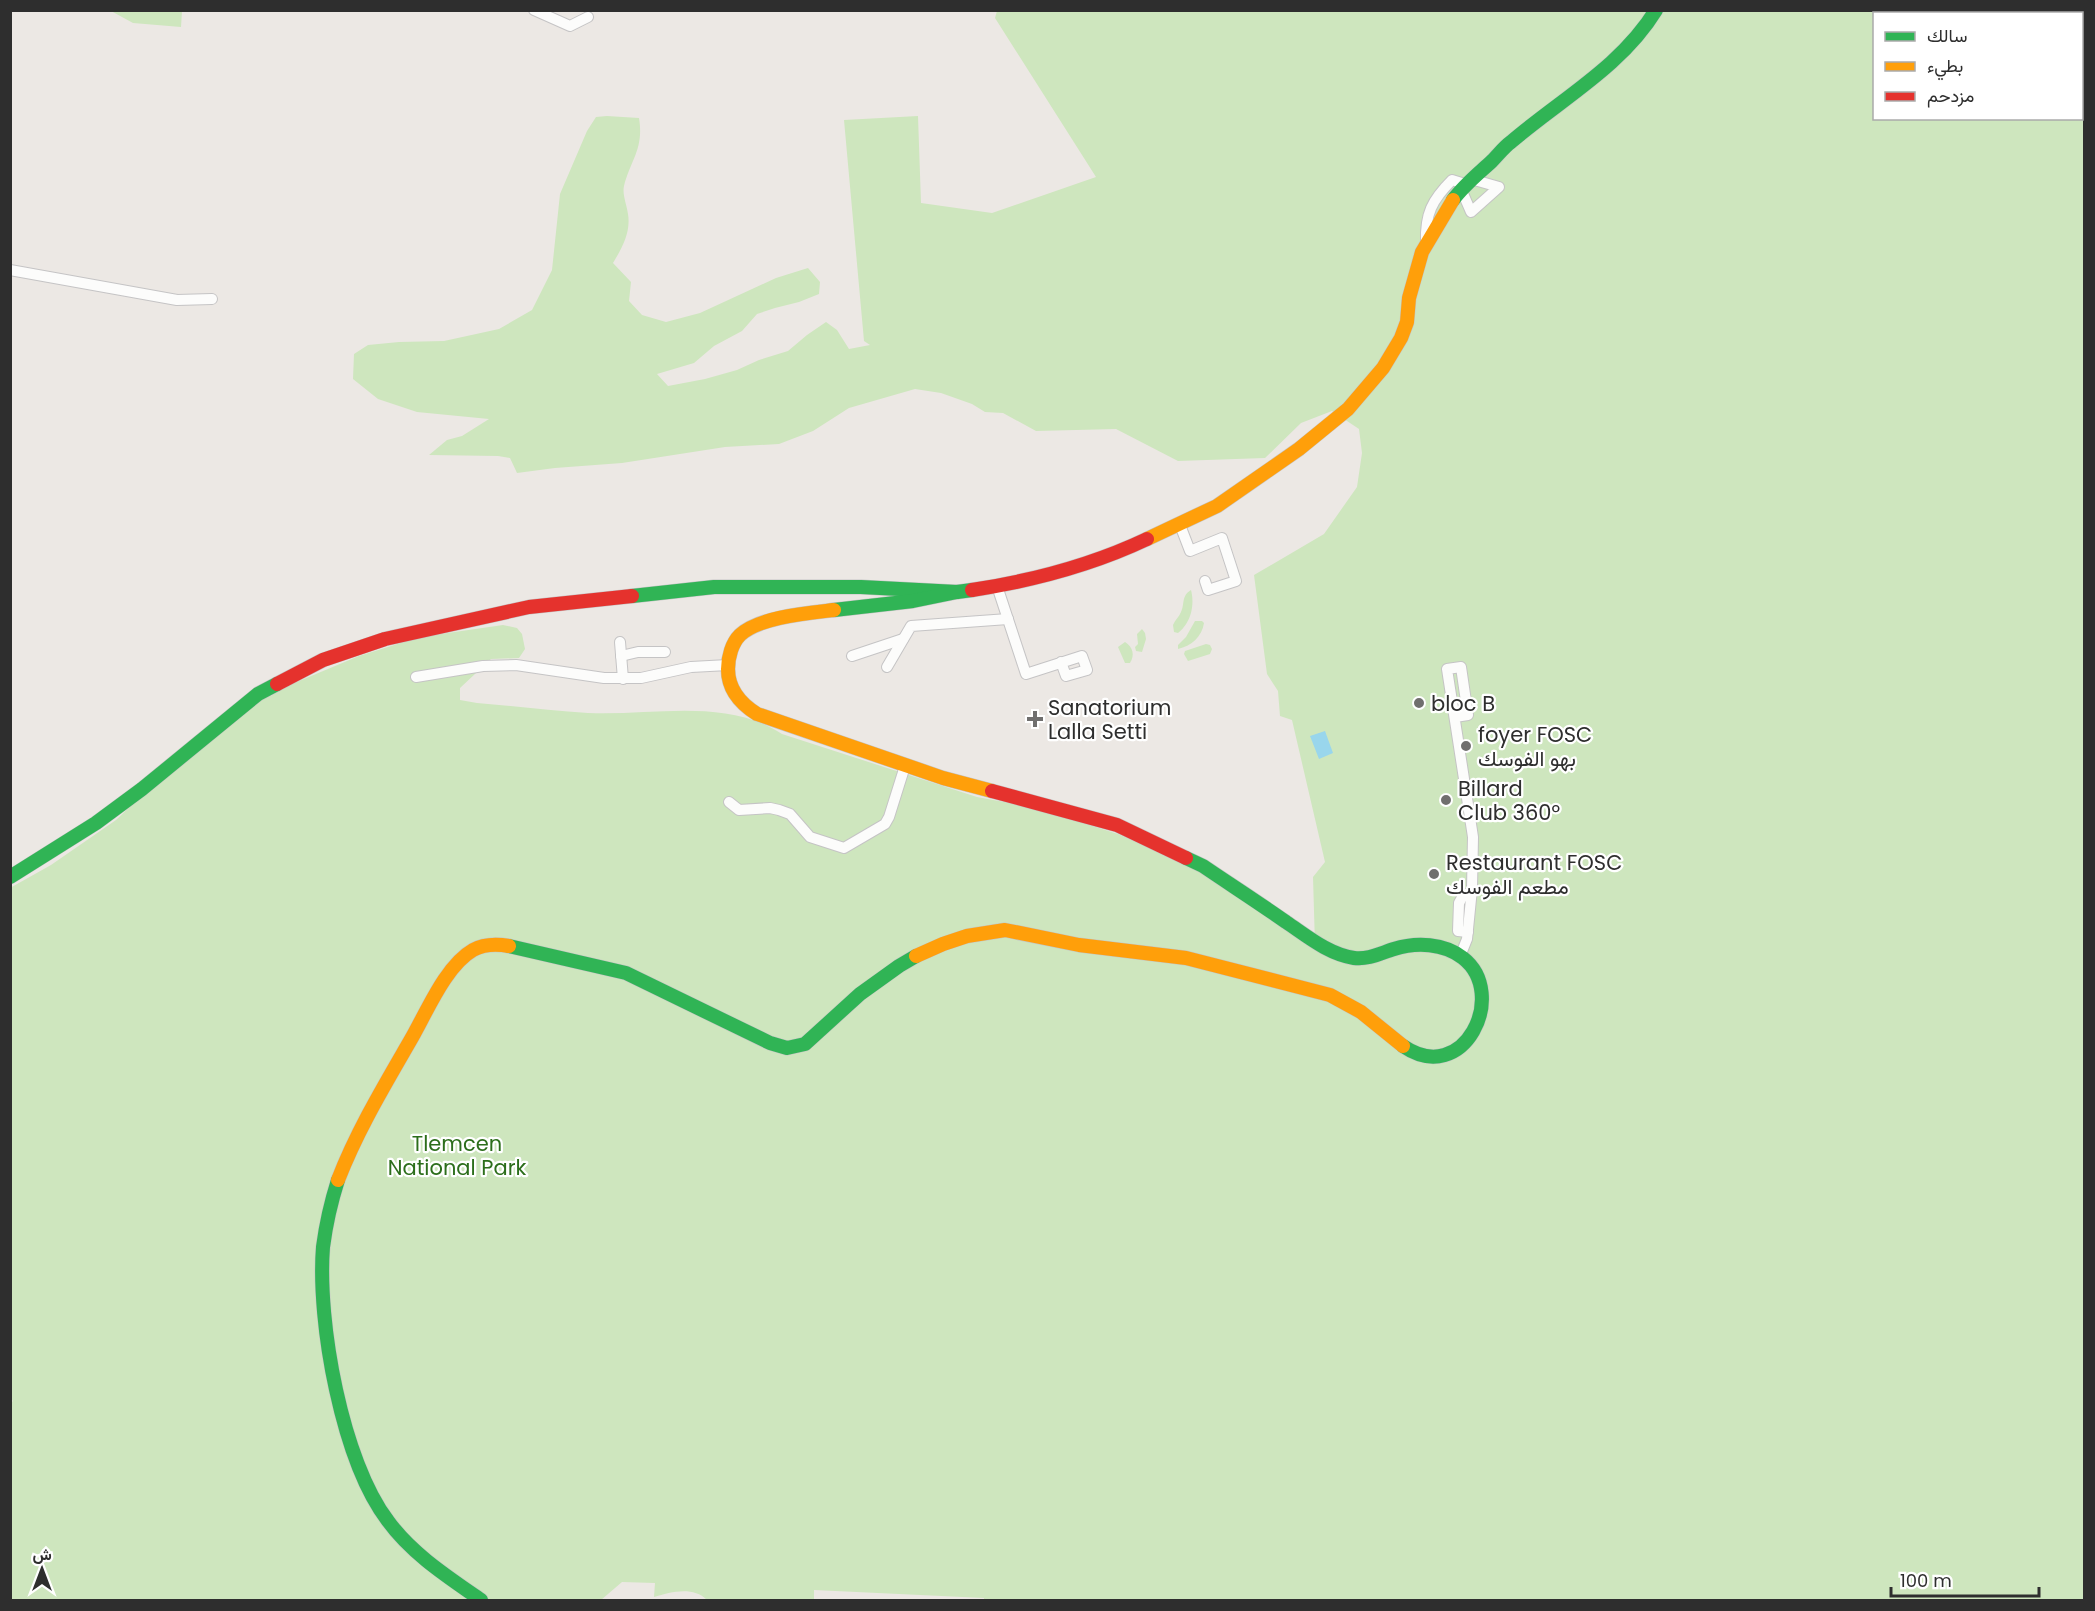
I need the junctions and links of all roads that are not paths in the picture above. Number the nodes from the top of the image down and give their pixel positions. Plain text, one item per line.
1 (534, 10) edge
2 (1656, 10) edge
3 (590, 13) edge
4 (10, 270) edge
5 (212, 299) dead end
6 (1180, 525) junction
7 (1205, 581) dead end
8 (997, 586) junction
9 (957, 592) junction
10 (1008, 619) junction
11 (903, 639) junction
12 (620, 642) dead end
13 (665, 652) dead end
14 (621, 656) junction
15 (852, 656) dead end
16 (1061, 662) dead end
17 (728, 665) junction
18 (887, 667) dead end
19 (416, 677) dead end
20 (623, 679) junction
21 (1455, 717) dead end
22 (905, 766) junction
23 (729, 802) dead end
24 (10, 877) edge
25 (1461, 954) junction
26 (481, 1600) edge

1 - 3 street
2 - 6 main road
4 - 5 street
6 - 7 street
6 - 8 main road
8 - 9 main road
8 - 10 street
9 - 17 main road
9 - 24 main road
10 - 11 street
10 - 16 street
11 - 15 street
11 - 18 street
12 - 14 street
13 - 14 street
14 - 20 street
17 - 20 street
17 - 22 main road
19 - 20 street
21 - 25 street
22 - 23 street
22 - 25 main road
25 - 26 main road

